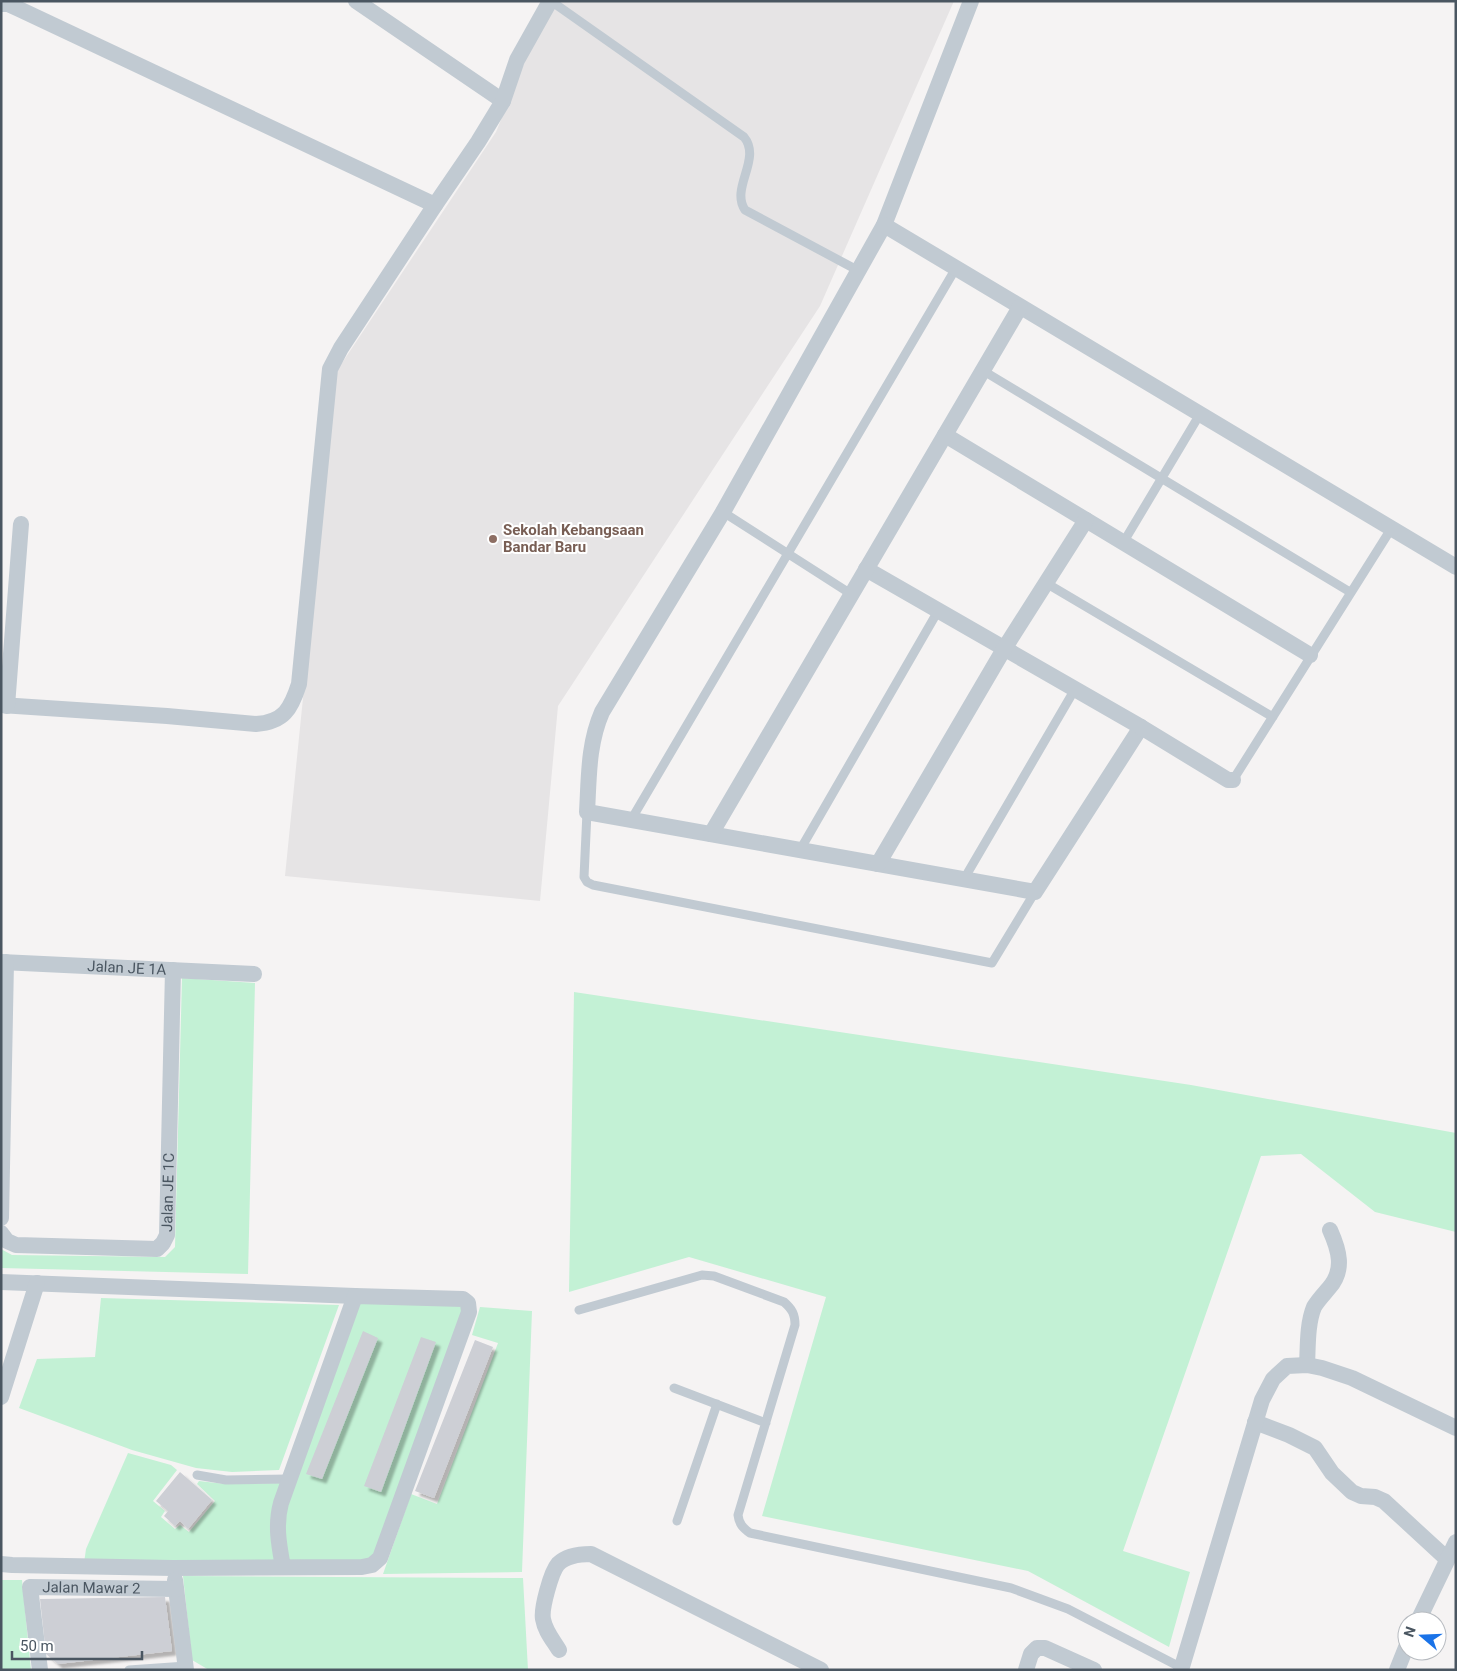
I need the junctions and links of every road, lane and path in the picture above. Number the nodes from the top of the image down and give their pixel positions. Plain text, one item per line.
1 (356, 1) edge
2 (550, 1) edge
3 (971, 1) edge
4 (1, 4) edge
5 (503, 102) junction
6 (435, 205) junction
7 (884, 225) junction
8 (956, 268) junction
9 (859, 271) junction
10 (1020, 307) junction
11 (982, 370) junction
12 (1200, 414) junction
13 (945, 434) junction
14 (1162, 479) junction
15 (723, 512) junction
16 (1086, 520) junction
17 (21, 524) dead end
18 (1391, 529) junction
19 (1124, 543) junction
20 (788, 553) junction
21 (1456, 567) edge
22 (866, 569) junction
23 (1046, 583) junction
24 (1350, 592) junction
25 (851, 594) junction
26 (938, 611) junction
27 (1004, 648) junction
28 (1310, 655) junction
29 (1075, 689) junction
30 (4, 706) edge
31 (1273, 717) junction
32 (1140, 727) junction
33 (1233, 780) joint
34 (587, 812) junction
35 (631, 820) junction
36 (711, 834) junction
37 (800, 850) junction
38 (878, 864) junction
39 (964, 879) junction
40 (1035, 892) junction
41 (4, 962) edge
42 (173, 970) junction
43 (254, 974) dead end
44 (1, 1218) edge
45 (1330, 1230) dead end
46 (1, 1233) edge
47 (1, 1282) edge
48 (37, 1283) junction
49 (355, 1296) junction
50 (579, 1310) dead end
51 (1307, 1365) junction
52 (674, 1388) dead end
53 (1, 1397) edge
54 (717, 1404) junction
55 (1254, 1422) junction
56 (766, 1423) junction
57 (1456, 1428) edge
58 (197, 1475) dead end
59 (289, 1479) junction
60 (677, 1521) dead end
61 (1456, 1542) edge
62 (1447, 1559) junction
63 (1, 1564) edge
64 (283, 1567) junction
65 (173, 1568) junction
66 (176, 1589) junction
67 (1423, 1611) edge
68 (559, 1650) dead end
69 (188, 1668) edge
70 (1181, 1669) edge
71 (40, 1670) edge
72 (129, 1670) edge
73 (822, 1670) edge
74 (1026, 1670) edge
75 (1094, 1670) edge

1 - 5 street
2 - 5 street
2 - 9 lane
3 - 7 street
4 - 6 street
5 - 6 street
6 - 30 street
7 - 8 street
7 - 9 street
8 - 10 street
8 - 20 lane
9 - 15 street
10 - 11 street
10 - 12 street
11 - 13 street
11 - 14 lane
12 - 14 lane
12 - 18 street
13 - 16 street
13 - 22 street
14 - 19 lane
14 - 24 lane
15 - 20 lane
15 - 34 street
16 - 19 street
16 - 23 street
17 - 30 street
18 - 21 street
18 - 24 lane
19 - 28 street
20 - 25 lane
20 - 35 lane
22 - 25 street
22 - 26 street
23 - 27 street
23 - 31 lane
24 - 28 lane
25 - 36 street
26 - 27 street
26 - 37 lane
27 - 29 street
27 - 38 street
28 - 31 lane
29 - 32 street
29 - 39 lane
31 - 33 lane
32 - 33 street
32 - 40 street
34 - 35 street
34 - 40 lane
35 - 36 street
36 - 37 street
37 - 38 street
38 - 39 street
39 - 40 street
41 - 42 street, Jalan JE 1A
41 - 44 street
42 - 43 street, Jalan JE 1A
42 - 46 street, Jalan JE 1C
45 - 51 street
47 - 48 street
48 - 49 street
48 - 53 street
49 - 59 street
49 - 64 street
50 - 56 lane
51 - 55 street
51 - 57 street
52 - 54 lane
54 - 56 lane
54 - 60 lane
55 - 62 street
55 - 70 street
56 - 70 lane
58 - 59 lane
59 - 64 street
61 - 62 street
62 - 67 street
63 - 65 street
64 - 65 street
65 - 66 street
66 - 69 street
66 - 71 street, Jalan Mawar 2
68 - 73 street
69 - 72 lane
74 - 75 street

